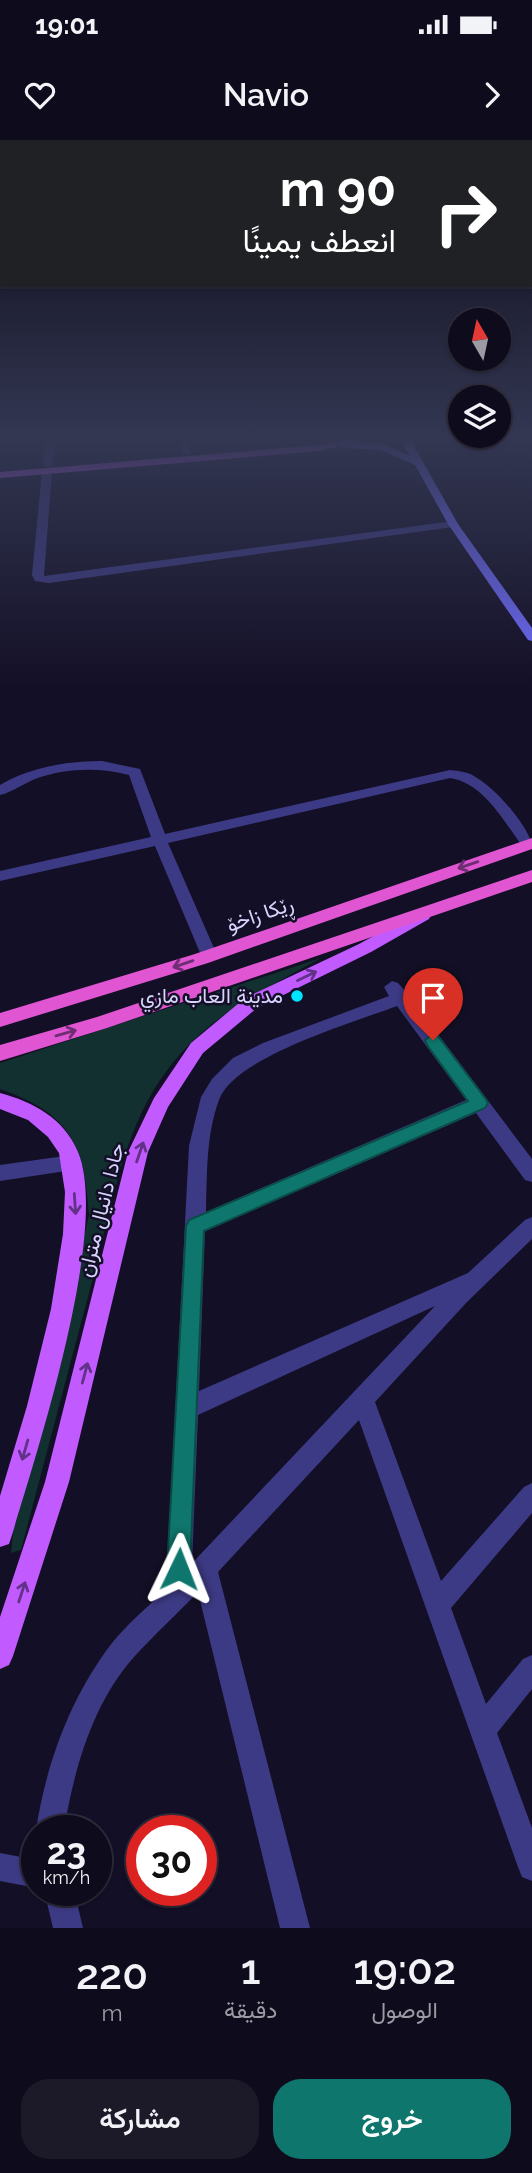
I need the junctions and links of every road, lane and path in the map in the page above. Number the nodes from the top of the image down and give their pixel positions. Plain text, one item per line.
1 (43, 522) edge
2 (453, 524) joint
3 (532, 637) edge
4 (0, 791) edge
5 (160, 841) junction
6 (530, 843) edge
7 (0, 876) edge
8 (532, 876) edge
9 (431, 910) junction
10 (209, 955) junction
11 (0, 1020) edge
12 (0, 1052) edge
13 (0, 1101) edge
14 (480, 1103) junction
15 (72, 1163) junction
16 (0, 1173) edge
17 (532, 1174) edge
18 (195, 1226) junction
19 (532, 1226) edge
20 (479, 1277) junction
21 (363, 1400) junction
22 (185, 1409) junction
23 (532, 1495) edge
24 (0, 1535) edge
25 (205, 1568) junction
26 (177, 1595) junction
27 (437, 1605) junction
28 (0, 1656) edge
29 (532, 1668) edge
30 (483, 1729) junction
31 (52, 1815) edge
32 (0, 1867) edge
33 (532, 1867) edge
34 (21, 1871) edge
35 (62, 1906) edge
36 (68, 1928) edge
37 (295, 1928) edge

1 - 2 street
2 - 3 main road
4 - 5 street
5 - 6 street
5 - 7 street
5 - 10 street
6 -> 10 highway, ڕێکا زاخۆ
8 - 9 highway
12 -> 9 highway
28 -> 9 main road, جادا دانيال متران
10 -> 11 highway, ڕێکا زاخۆ
13 - 15 main road, جادا دانيال متران
14 - 17 street
14 - 18 street
14 - 18 street
15 - 16 street
15 -> 24 main road, جادا دانيال متران
18 - 22 street
19 - 20 street
20 - 21 street
20 - 22 street
21 - 25 street
21 - 27 street
22 - 26 street
23 - 27 street
25 - 26 street
25 - 37 street
26 - 31 street
27 - 30 street
29 - 30 street
30 - 33 street
32 - 34 street
35 - 36 street

